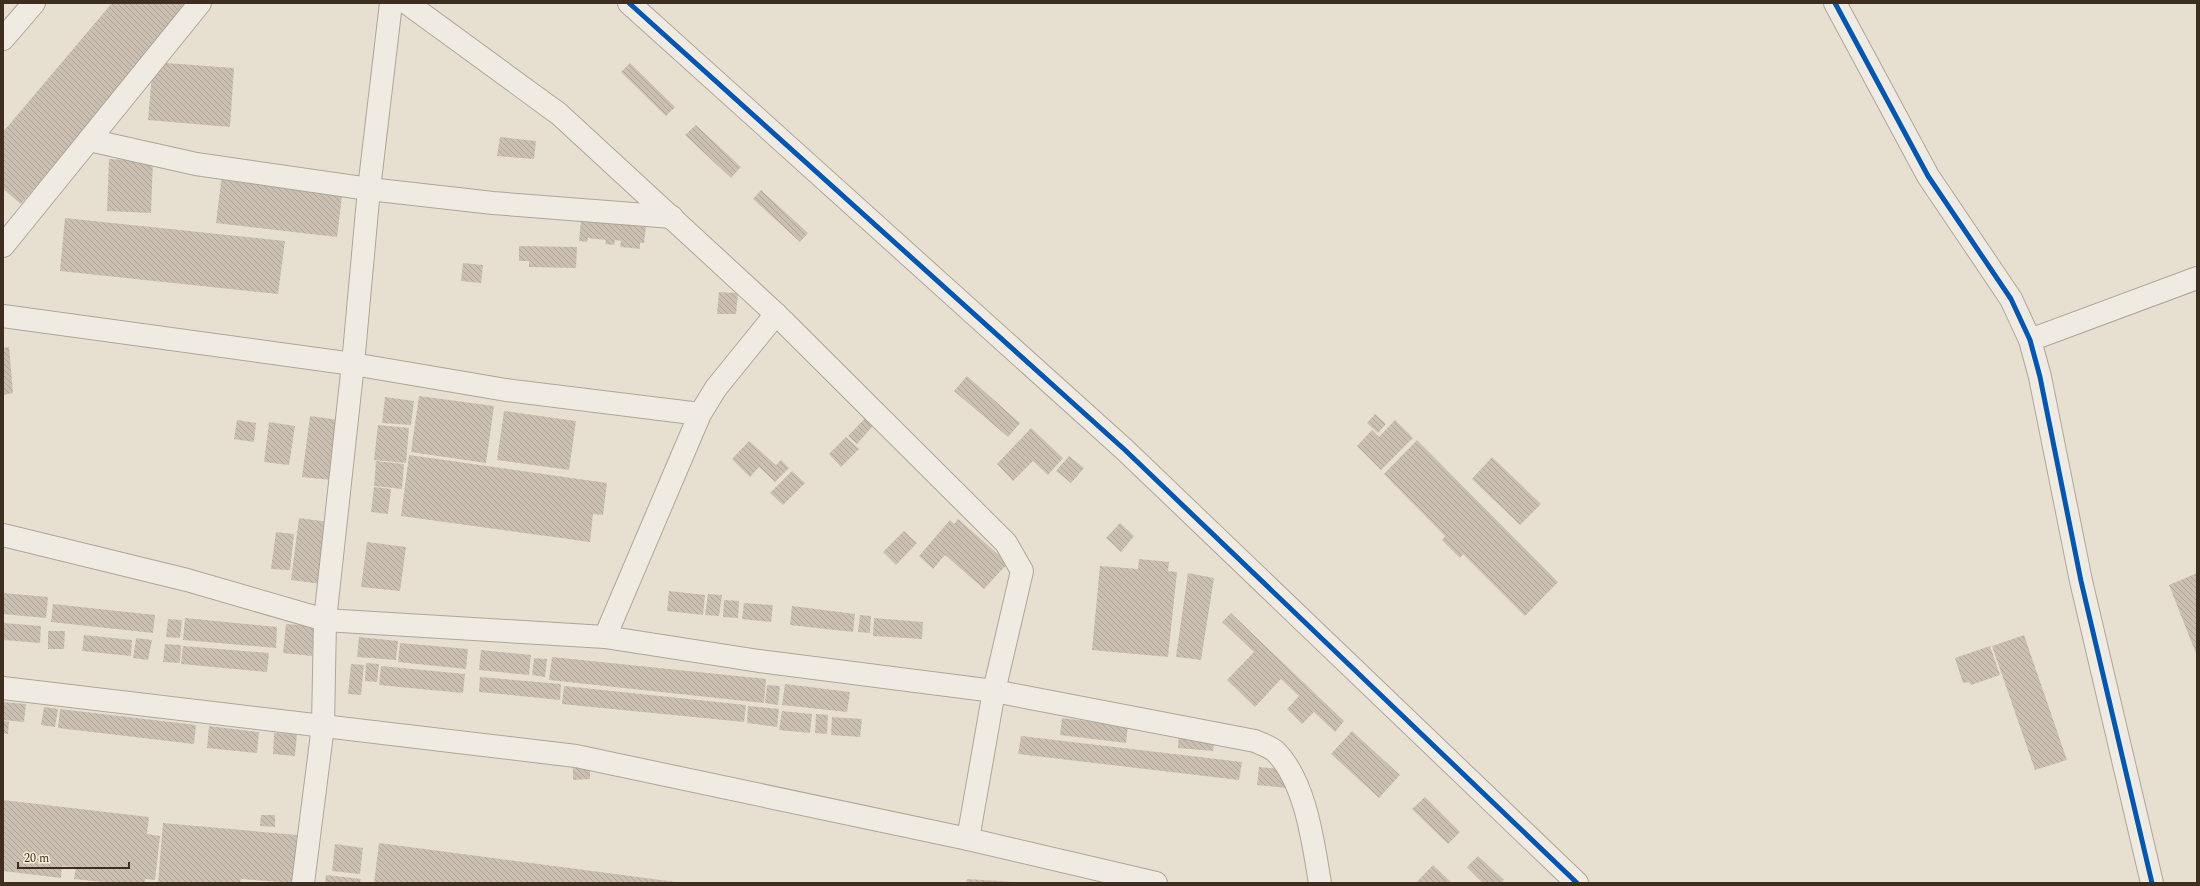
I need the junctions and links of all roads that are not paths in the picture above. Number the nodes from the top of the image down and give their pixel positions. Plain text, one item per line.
1 (34, 3) edge
2 (200, 3) edge
3 (391, 3) edge
4 (407, 3) edge
5 (629, 3) edge
6 (1835, 3) edge
7 (3, 40) edge
8 (89, 140) junction
9 (369, 189) junction
10 (672, 217) junction
11 (3, 246) edge
12 (2197, 278) edge
13 (776, 314) junction
14 (3, 316) edge
15 (2030, 340) junction
16 (353, 364) junction
17 (700, 414) junction
18 (3, 536) edge
19 (325, 620) junction
20 (605, 637) junction
21 (3, 688) edge
22 (994, 691) junction
23 (323, 726) junction
24 (968, 839) junction
25 (303, 883) edge
26 (1156, 883) edge
27 (1320, 883) edge
28 (1578, 883) edge
29 (2152, 883) edge

1 - 7 street
2 - 8 street
3 - 9 street
4 - 10 street
5 - 28 street
6 - 15 street
8 - 9 street
8 - 11 street
9 - 10 street
9 - 16 street
10 - 13 street
12 - 15 street
13 - 17 street
13 - 22 street
14 - 16 street
15 - 29 street
16 - 17 street
16 - 19 street
17 - 20 street
18 - 19 street
19 - 20 street
19 - 23 street
20 - 22 street
21 - 23 street
22 - 24 street
22 - 27 street
23 - 24 street
23 - 25 street
24 - 26 street

